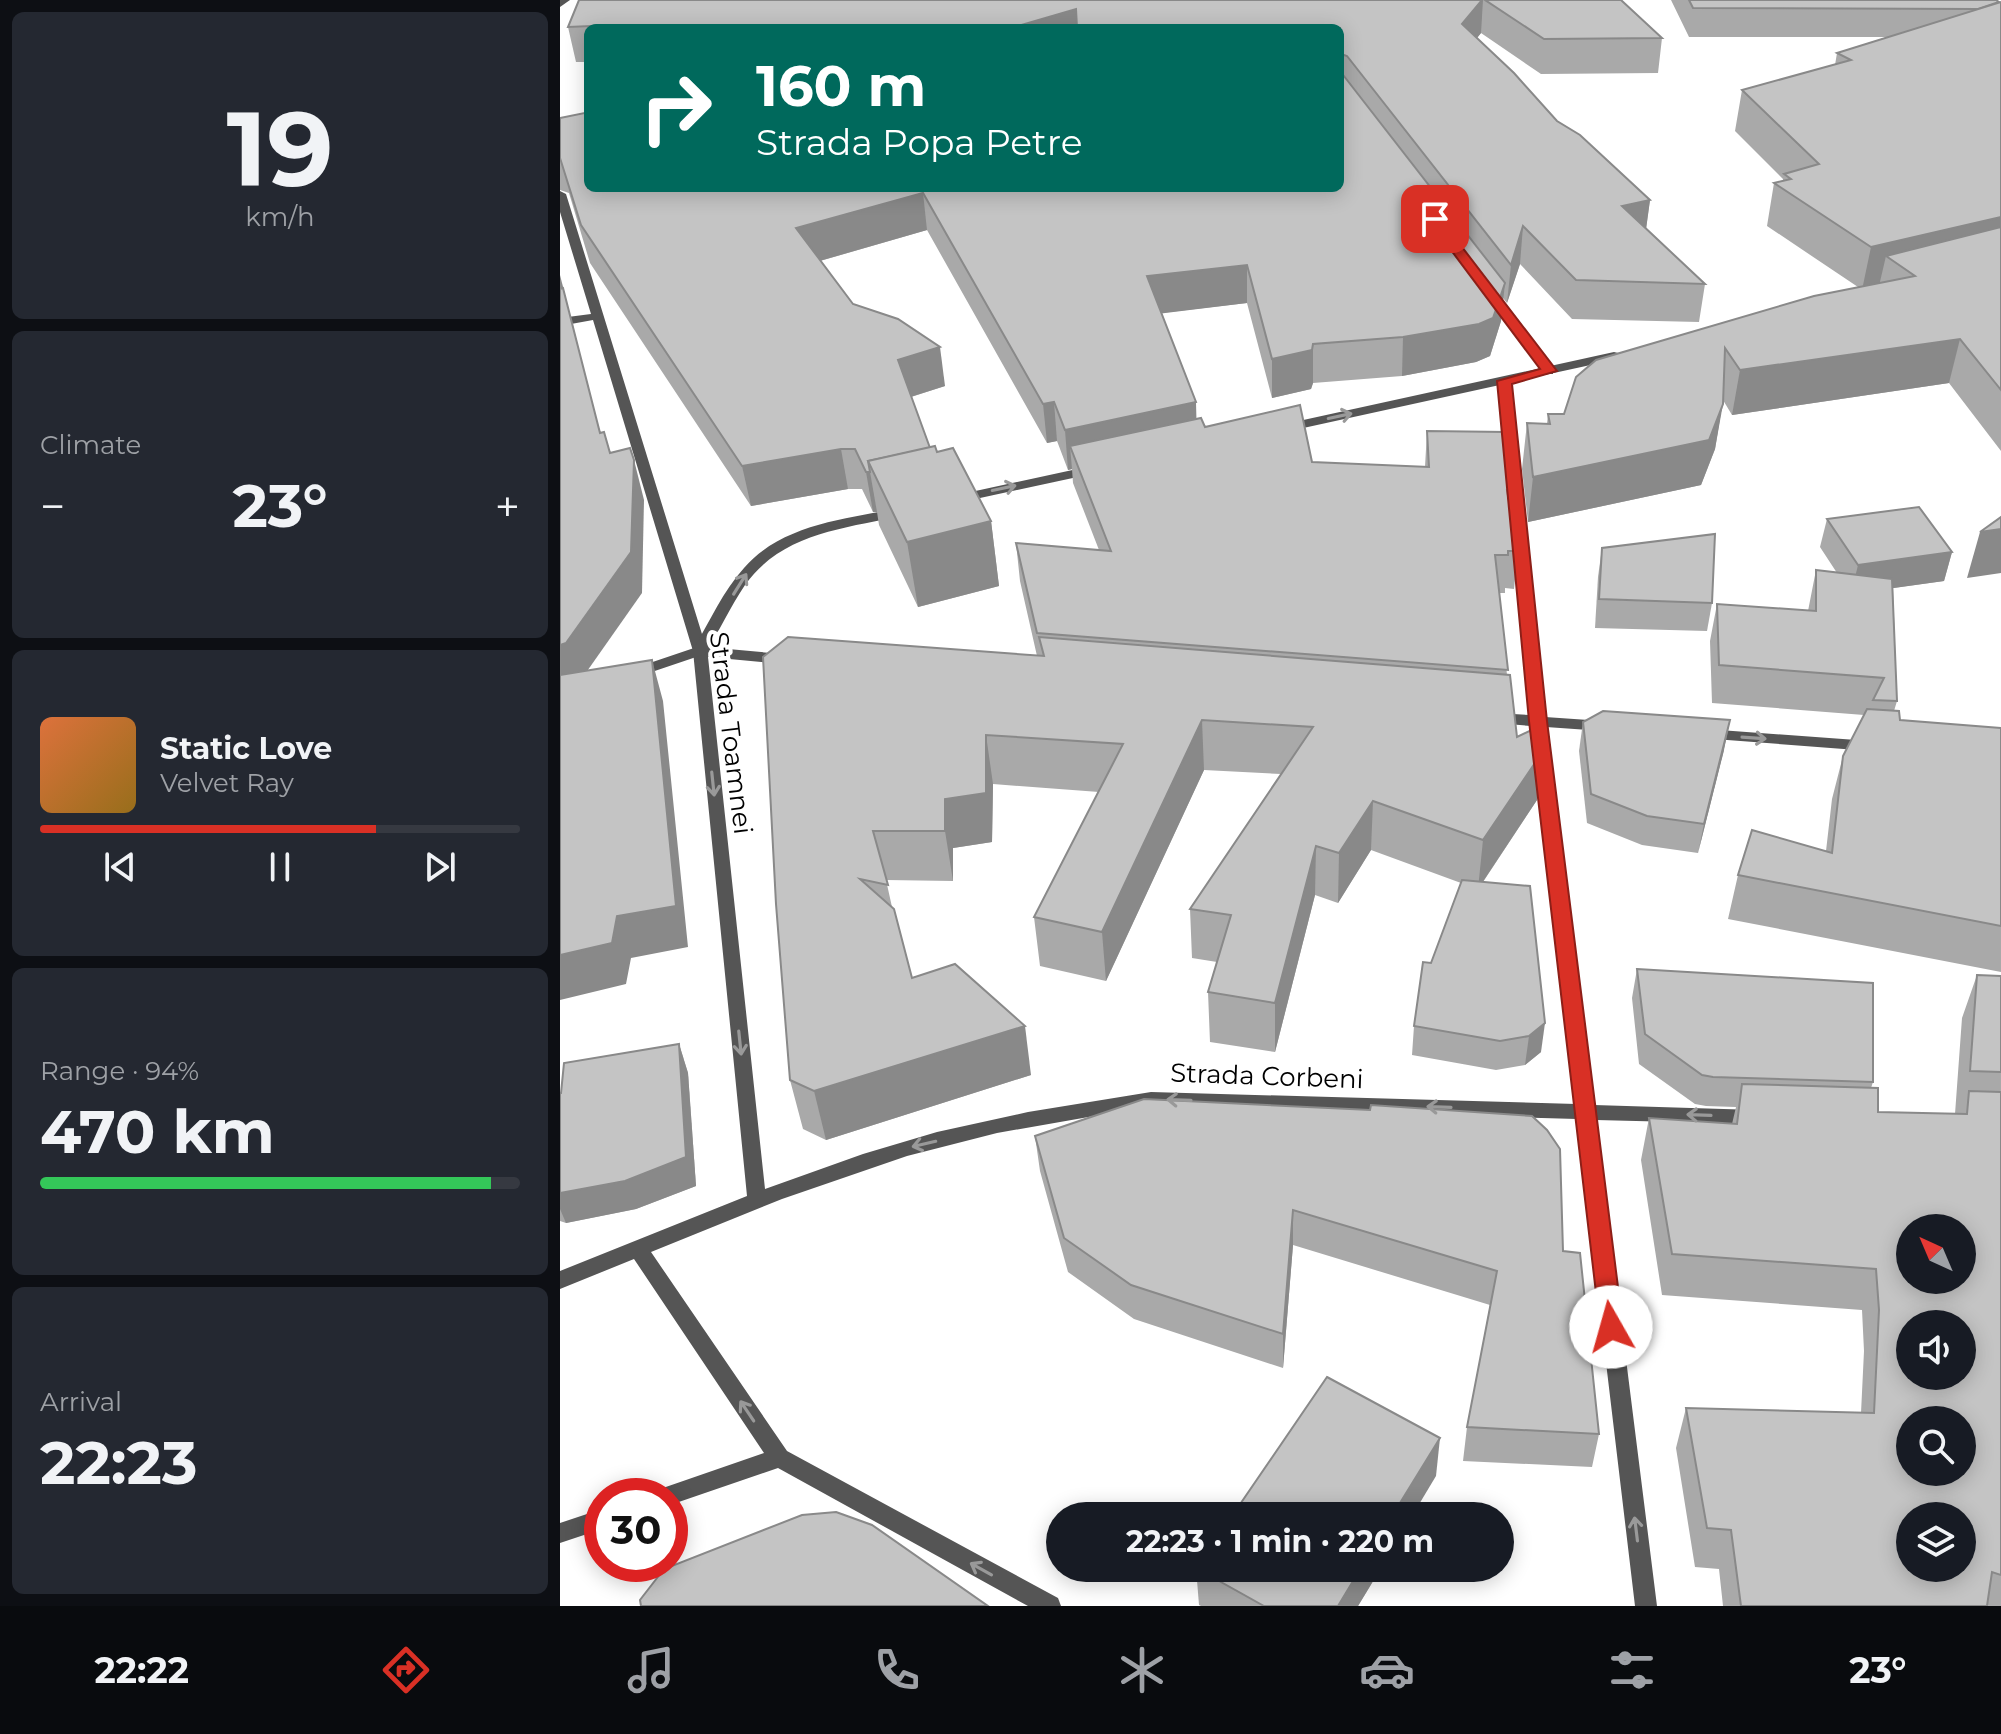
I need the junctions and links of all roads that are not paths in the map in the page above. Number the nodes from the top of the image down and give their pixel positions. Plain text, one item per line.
1 (560, 194) edge
2 (1482, 281) edge
3 (598, 316) junction
4 (560, 322) edge
5 (1624, 353) edge
6 (1549, 371) junction
7 (1504, 381) junction
8 (1275, 430) edge
9 (1107, 466) edge
10 (939, 503) edge
11 (910, 509) edge
12 (700, 651) junction
13 (796, 660) edge
14 (624, 676) edge
15 (1475, 716) edge
16 (1538, 721) junction
17 (1615, 727) edge
18 (1692, 733) edge
19 (1893, 748) edge
20 (1584, 1111) junction
21 (1770, 1117) edge
22 (757, 1200) junction
23 (638, 1249) junction
24 (560, 1280) edge
25 (779, 1458) junction
26 (688, 1489) edge
27 (584, 1525) edge
28 (560, 1533) edge
29 (1050, 1606) edge
30 (1646, 1606) edge

1 - 3 street, Strada Toamnei
2 - 6 street
3 - 4 street
3 - 12 street, Strada Toamnei
5 - 6 street
6 - 7 street
8 -> 7 street
7 - 16 street
10 -> 9 street
12 -> 11 street
12 - 13 street
12 - 14 street
12 -> 22 street, Strada Toamnei
15 - 16 street
16 - 17 street
16 - 20 street
18 -> 19 street
21 -> 20 street, Strada Corbeni
20 -> 22 street, Strada Corbeni
30 -> 20 street
22 - 23 street, Strada Corbeni
23 - 24 street, Strada Corbeni
25 -> 23 street
25 - 26 street
29 -> 25 street
27 - 28 street

